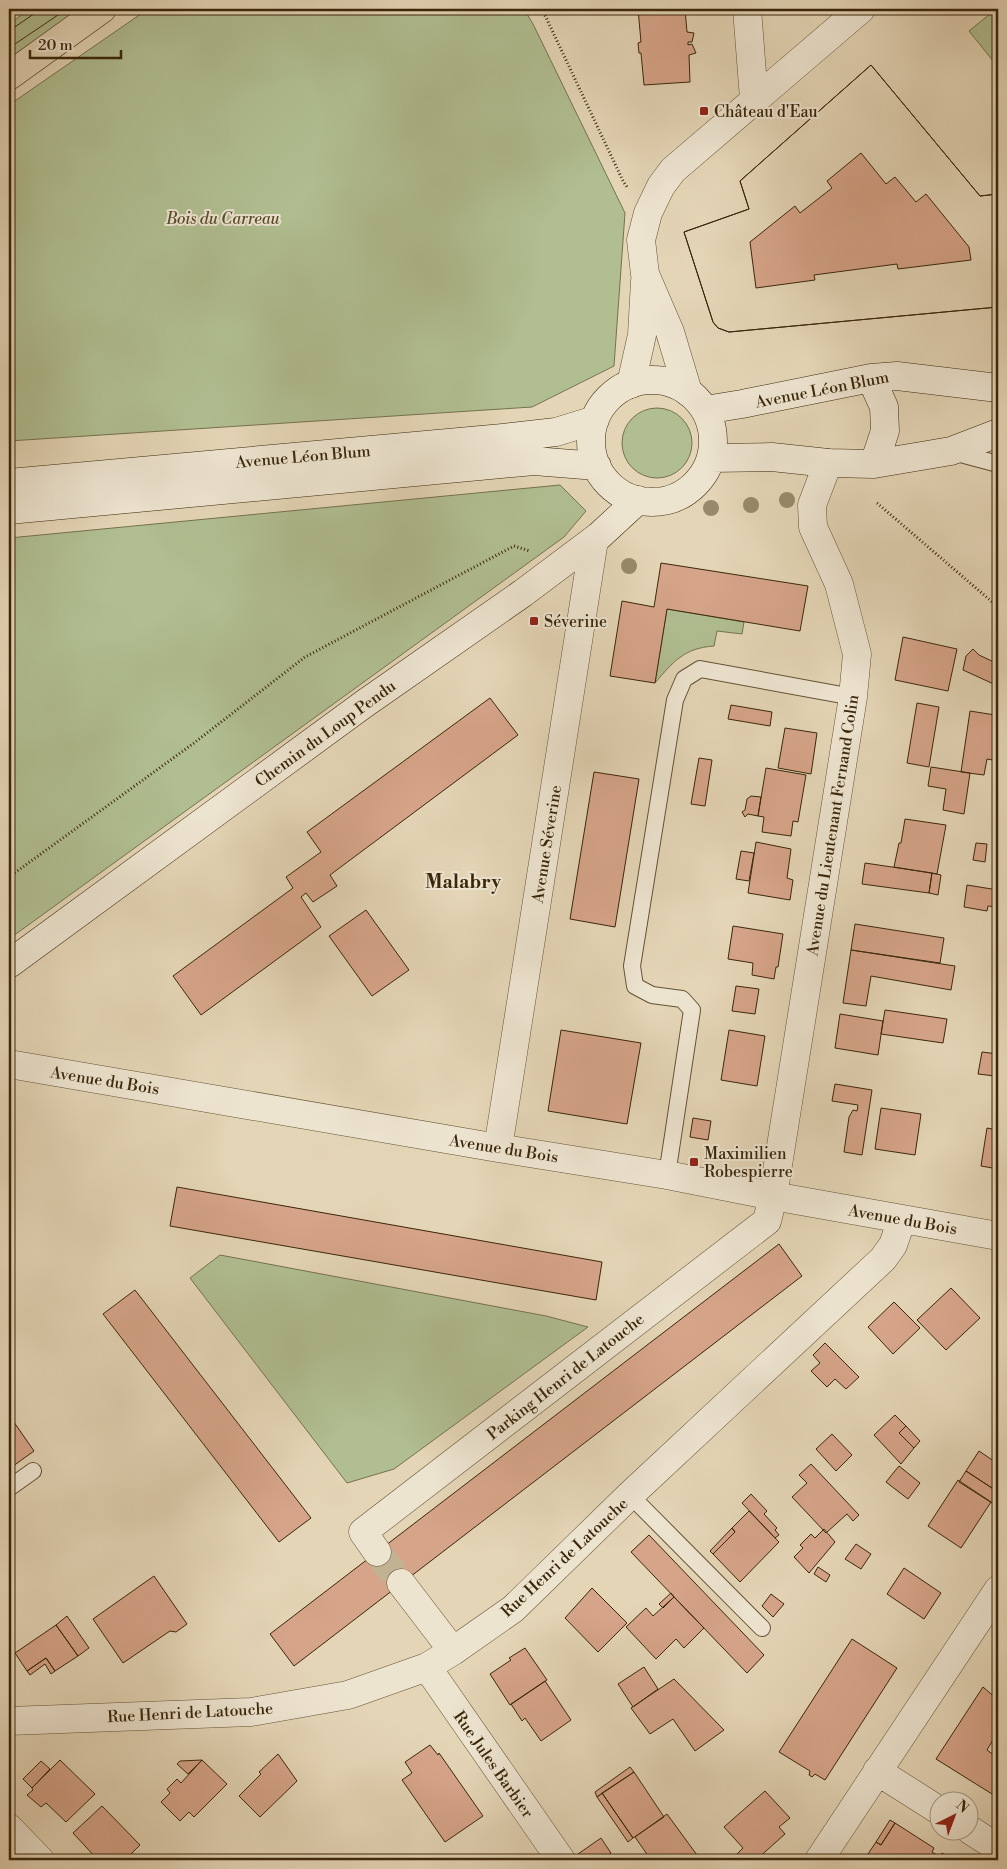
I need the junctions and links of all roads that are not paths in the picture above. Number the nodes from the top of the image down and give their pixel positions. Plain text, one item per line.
1 (102, 9) edge
2 (747, 9) edge
3 (861, 9) edge
4 (9, 76) edge
5 (754, 99) junction
6 (645, 274) junction
7 (871, 378) junction
8 (631, 384) junction
9 (998, 388) edge
10 (697, 401) junction
11 (595, 420) junction
12 (998, 433) edge
13 (951, 451) junction
14 (711, 458) junction
15 (828, 463) junction
16 (874, 464) junction
17 (998, 464) edge
18 (597, 466) junction
19 (9, 483) edge
20 (638, 500) junction
21 (9, 510) edge
22 (594, 540) junction
23 (852, 697) junction
24 (9, 964) edge
25 (9, 1064) edge
26 (498, 1148) junction
27 (667, 1175) junction
28 (773, 1196) junction
29 (902, 1219) junction
30 (998, 1236) edge
31 (33, 1471) dead end
32 (9, 1488) edge
33 (630, 1495) junction
34 (377, 1552) tunnel mouth
35 (401, 1584) tunnel mouth
36 (998, 1590) edge
37 (762, 1628) dead end
38 (453, 1651) junction
39 (427, 1667) junction
40 (9, 1721) edge
41 (877, 1771) junction
42 (930, 1805) edge
43 (9, 1828) edge
44 (980, 1836) edge
45 (998, 1848) edge
46 (40, 1860) edge
47 (561, 1860) edge
48 (819, 1860) edge

1 - 4 main road
2 - 5 street
3 - 5 street
5 - 6 street
6 - 8 street
6 - 10 street
7 - 9 street, Avenue Léon Blum
7 - 10 street, Avenue Léon Blum
7 - 16 street
8 - 10 street
8 - 11 street
10 - 14 street
11 - 18 street
11 - 19 street, Avenue Léon Blum
12 - 13 street
13 - 16 street
13 - 17 lane
14 - 15 street
14 - 20 street
15 - 16 street
15 - 23 street, Avenue du Lieutenant Fernand Colin
18 - 20 street
18 - 21 street, Avenue Léon Blum
20 - 22 street, Chemin du Loup Pendu
22 - 24 street, Chemin du Loup Pendu
22 - 26 street, Avenue Séverine
23 - 27 lane
23 - 28 street, Avenue du Lieutenant Fernand Colin
25 - 26 street, Avenue du Bois
26 - 27 street, Avenue du Bois
27 - 28 street, Avenue du Bois
28 - 29 street, Avenue du Bois
28 - 34 street, Parking Henri de Latouche
29 - 30 street, Avenue du Bois
29 - 33 street, Rue Henri de Latouche
31 - 32 lane
33 - 37 lane
33 - 38 street, Rue Henri de Latouche
35 - 38 street
36 - 41 street
38 - 39 street, Rue Henri de Latouche
39 - 40 street, Rue Henri de Latouche
39 - 47 street, Rue Jules Barbier
41 - 42 street
41 - 48 street
43 - 46 street
44 - 45 street

